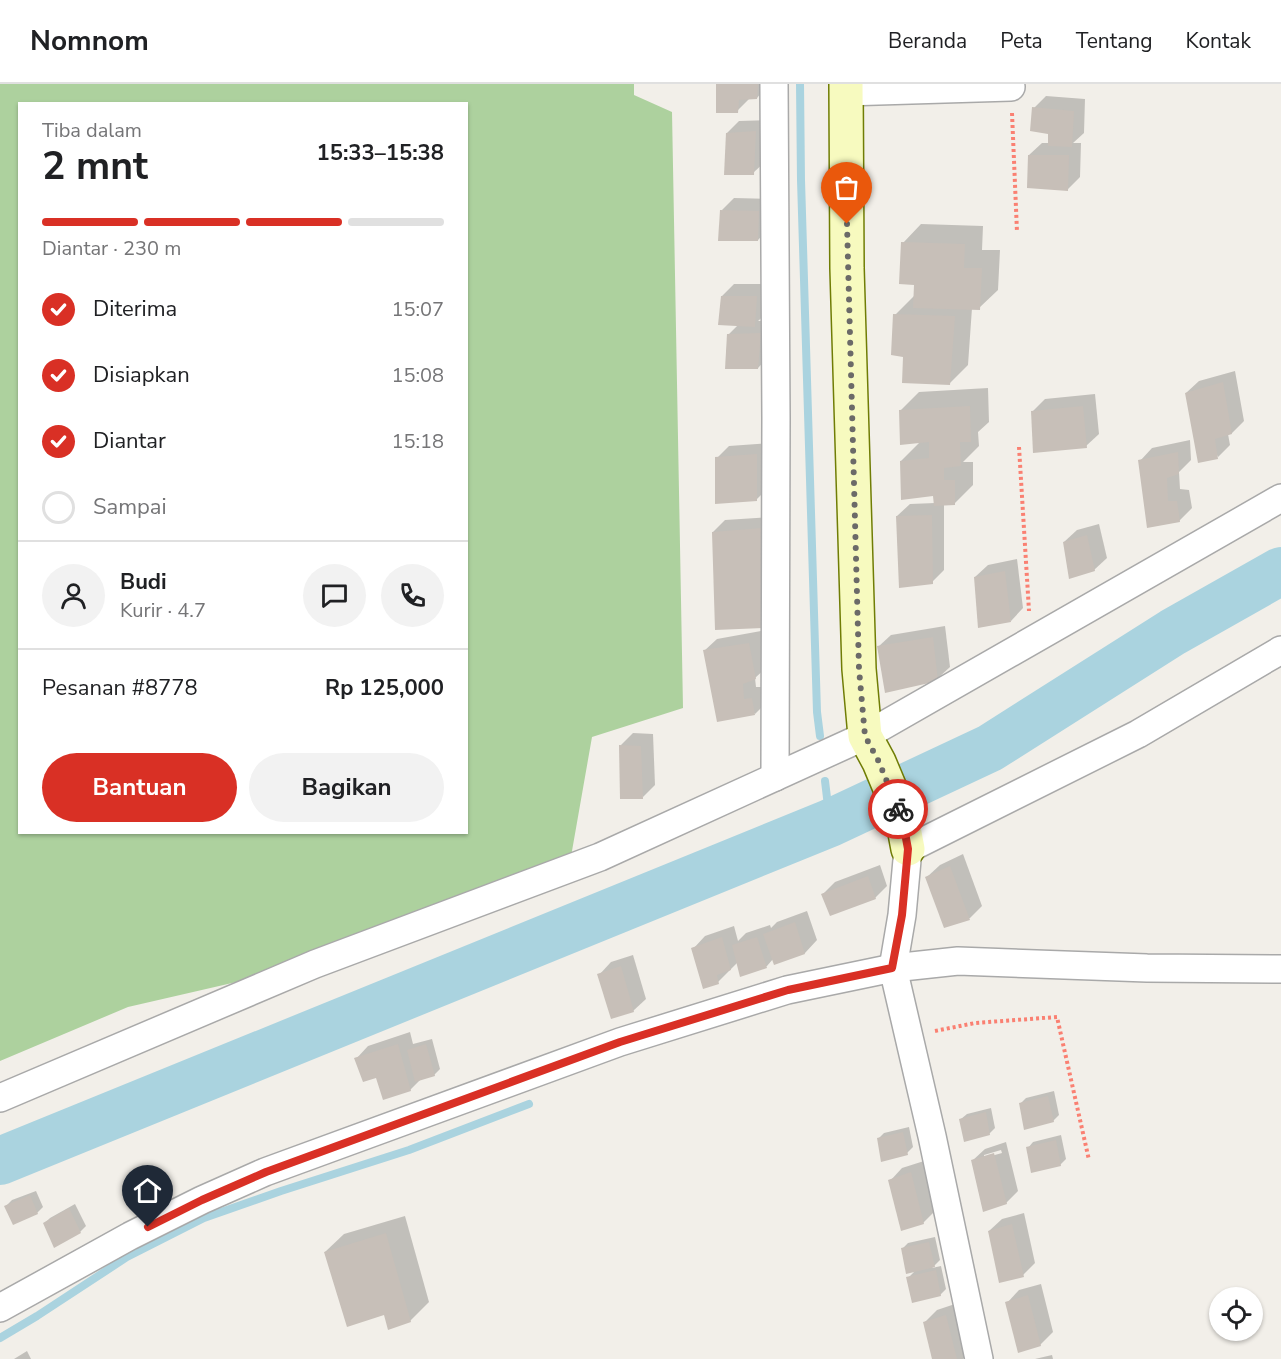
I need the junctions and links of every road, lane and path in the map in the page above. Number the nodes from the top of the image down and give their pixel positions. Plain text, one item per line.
1 (774, 84) edge
2 (1011, 87) joint
3 (846, 88) edge
4 (1017, 232) dead end
5 (1019, 447) dead end
6 (1281, 498) edge
7 (1031, 641) junction
8 (1281, 650) edge
9 (872, 749) junction
10 (775, 777) junction
11 (908, 849) junction
12 (892, 968) junction
13 (1281, 969) edge
14 (908, 1036) junction
15 (0, 1098) edge
16 (1089, 1160) dead end
17 (0, 1308) edge
18 (979, 1359) edge

1 - 10 street
2 - 3 street
2 - 4 path
3 - 9 street
5 - 7 path
6 - 7 street
7 - 9 street
8 - 11 street
9 - 10 street
9 - 11 street
10 - 15 street
11 - 12 street
12 - 13 street
12 - 14 street
12 - 17 street
14 - 16 path
14 - 18 street

